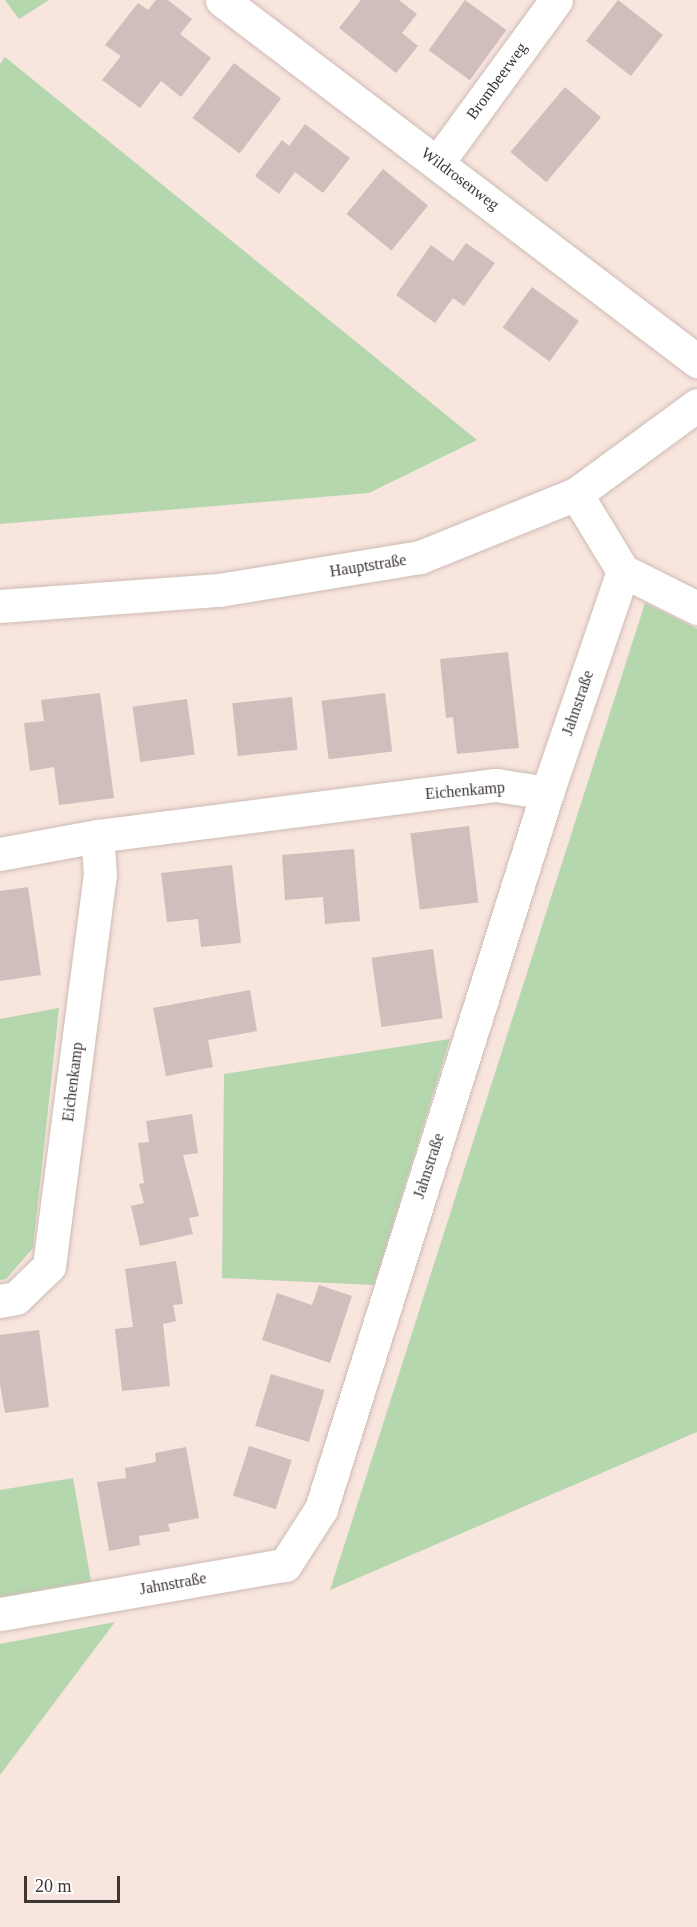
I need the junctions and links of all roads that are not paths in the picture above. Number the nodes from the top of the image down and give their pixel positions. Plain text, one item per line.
1 (222, 0) edge
2 (556, 0) edge
3 (438, 162) junction
4 (697, 361) edge
5 (697, 405) edge
6 (576, 494) junction
7 (623, 571) junction
8 (0, 606) edge
9 (697, 608) edge
10 (547, 793) junction
11 (97, 836) junction
12 (0, 854) edge
13 (0, 1301) edge
14 (0, 1614) edge

1 - 3 street, Wildrosenweg
2 - 3 street, Brombeerweg
3 - 4 street, Wildrosenweg
5 - 6 street, Hauptstraße
6 - 7 street
6 - 8 street, Hauptstraße
7 - 9 street
7 - 10 street, Jahnstraße
10 - 11 street, Eichenkamp
10 - 14 street, Jahnstraße
11 - 12 street, Eichenkamp
11 - 13 street, Eichenkamp

